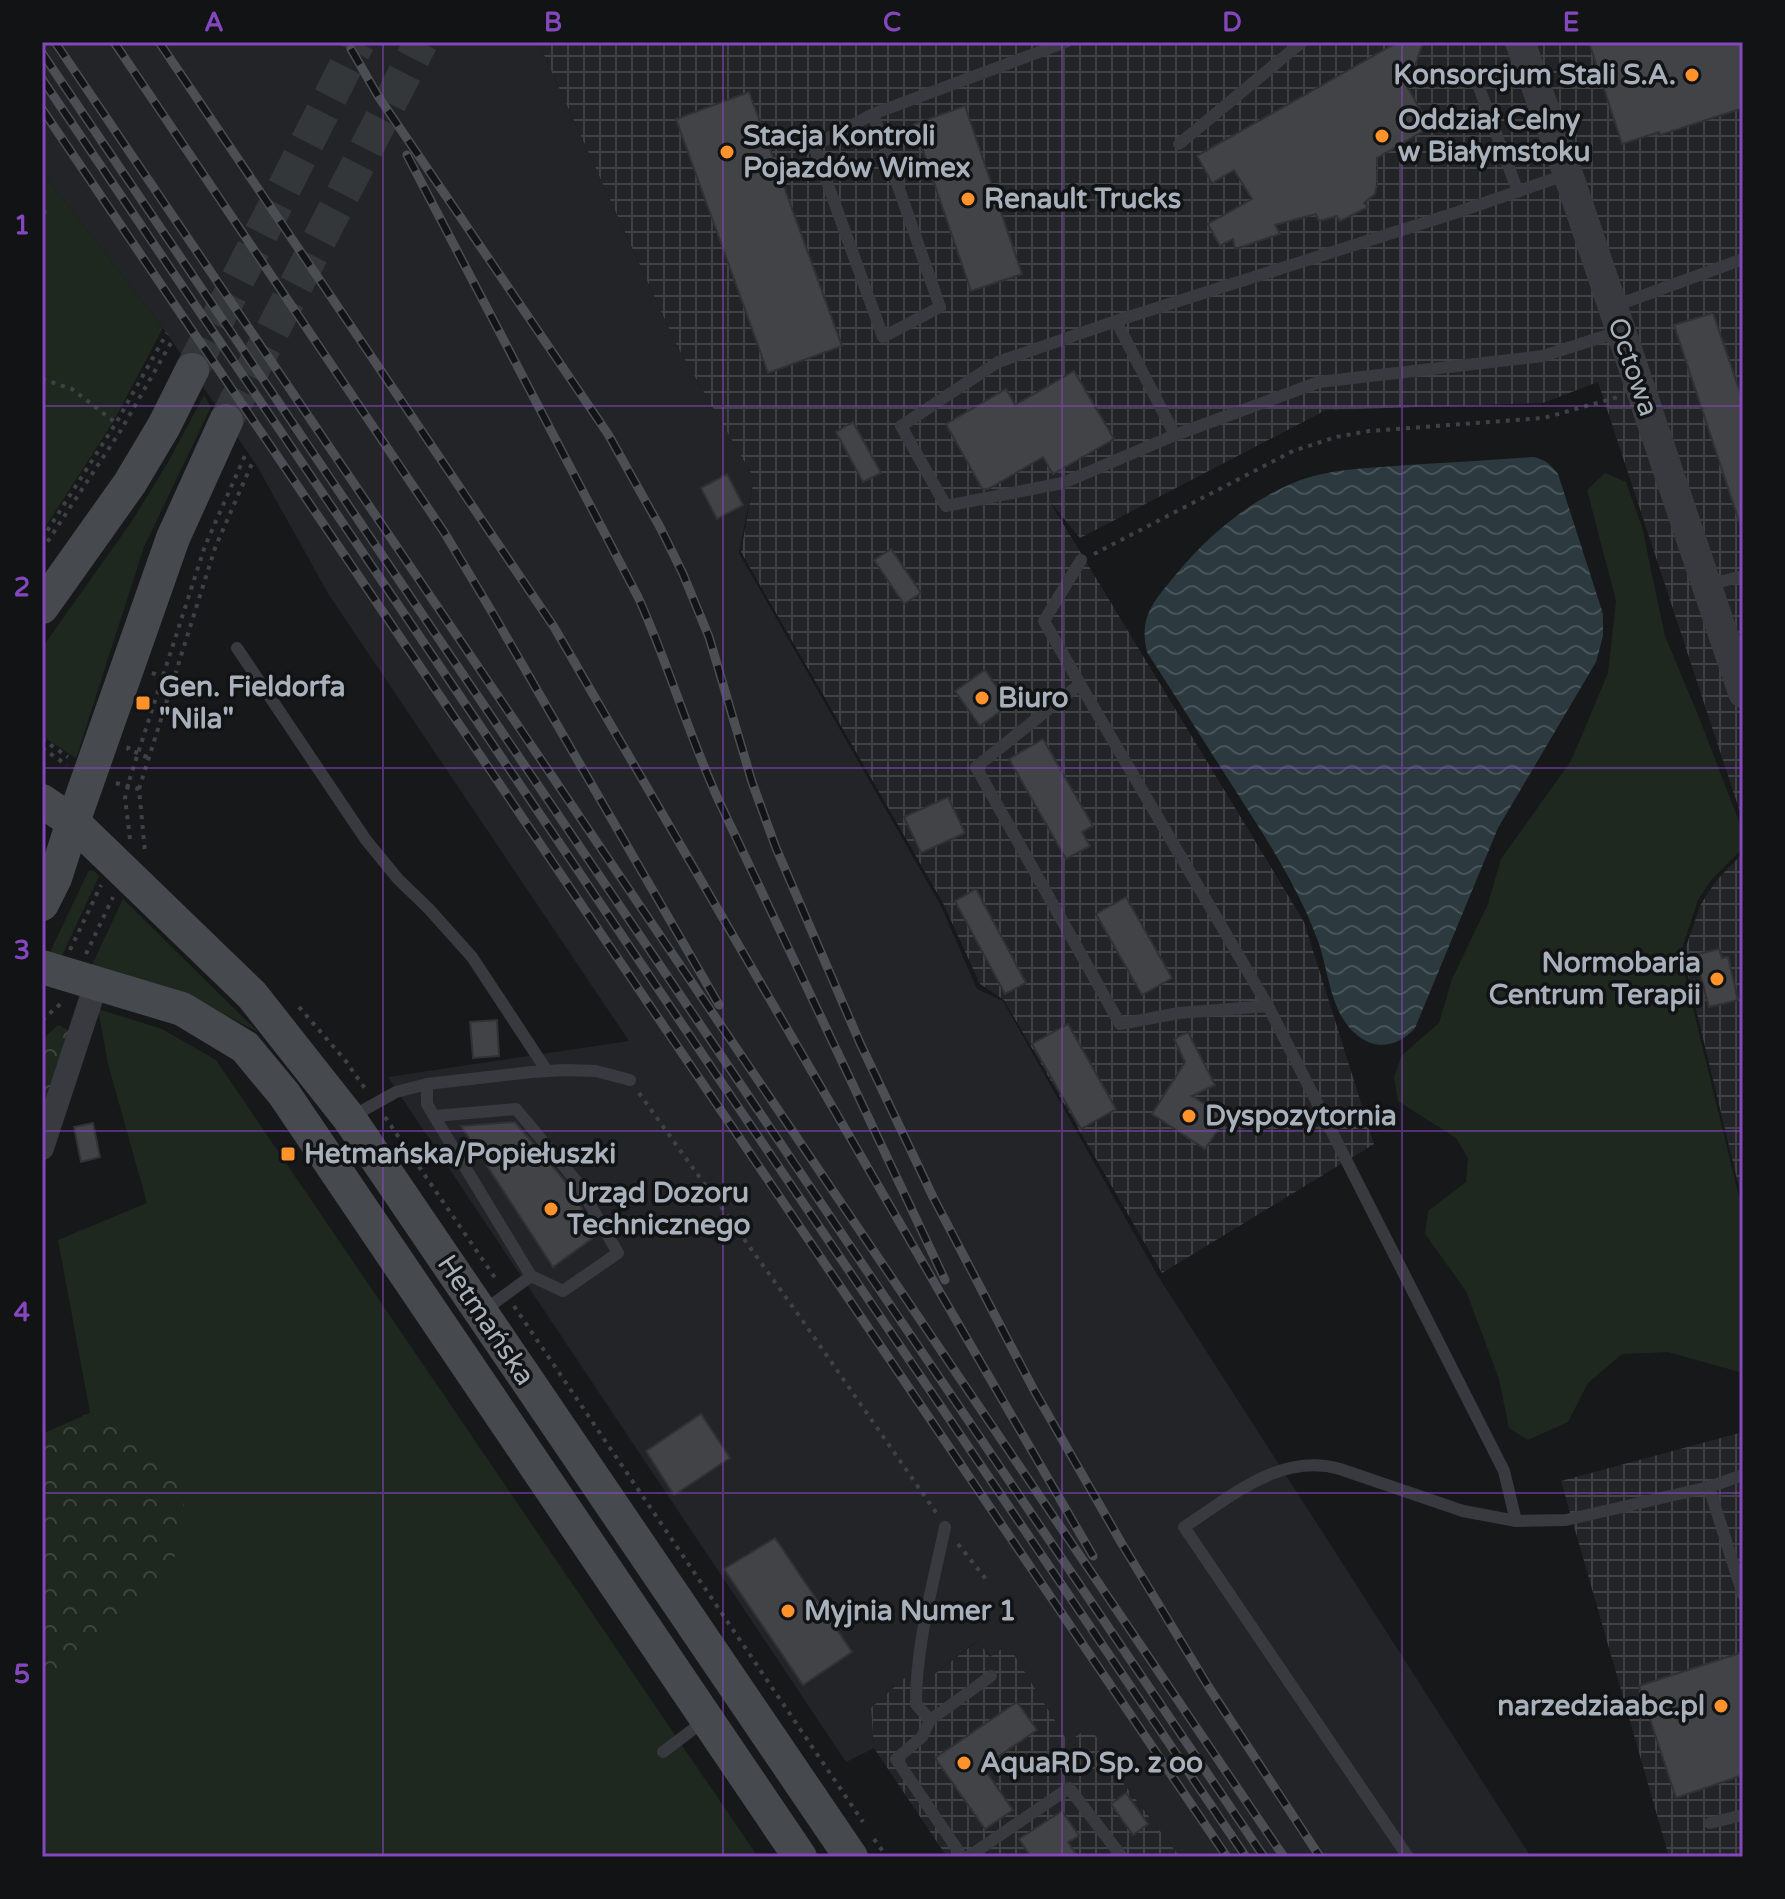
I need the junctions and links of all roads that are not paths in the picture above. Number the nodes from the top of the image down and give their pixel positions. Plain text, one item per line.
1 (1066, 42) edge
2 (1302, 42) edge
3 (1520, 42) edge
4 (1477, 82) dead end
5 (873, 114) junction
6 (1179, 144) dead end
7 (1568, 174) junction
8 (1518, 192) junction
9 (1743, 259) edge
10 (1617, 319) junction
11 (1116, 321) junction
12 (192, 370) tunnel mouth
13 (226, 421) tunnel mouth
14 (1175, 435) junction
15 (1081, 560) road end
16 (1743, 576) edge
17 (1707, 585) junction
18 (50, 590) edge
19 (237, 648) dead end
20 (1080, 684) junction
21 (1743, 693) edge
22 (42, 801) edge
23 (73, 822) junction
24 (42, 904) edge
25 (52, 970) edge
26 (96, 984) junction
27 (1268, 1006) junction
28 (547, 1071) junction
29 (630, 1080) road end
30 (427, 1084) junction
31 (284, 1094) junction
32 (434, 1116) junction
33 (349, 1118) junction
34 (42, 1148) edge
35 (531, 1276) junction
36 (481, 1312) junction
37 (1743, 1475) edge
38 (1709, 1487) junction
39 (1516, 1521) junction
40 (945, 1527) road end
41 (1743, 1595) edge
42 (991, 1676) dead end
43 (707, 1719) junction
44 (930, 1720) junction
45 (663, 1752) dead end
46 (1743, 1815) edge
47 (1710, 1823) dead end
48 (964, 1854) edge
49 (800, 1857) edge
50 (851, 1857) edge
51 (1122, 1857) edge
52 (1408, 1857) edge

1 - 5 lane
2 - 6 lane
3 - 7 street, Octowa
4 - 8 lane
5 - 5 lane
7 - 8 lane
7 - 10 street, Octowa
8 - 11 lane
9 - 10 lane
10 - 14 lane
10 - 17 street, Octowa
11 - 14 lane
11 - 14 lane
12 - 18 main road
13 - 23 main road
15 - 20 lane
16 - 17 lane
17 - 21 street, Octowa
19 - 28 lane
20 - 27 lane
20 - 27 lane
22 - 23 main road, Hetmańska
23 - 24 main road
23 - 33 main road, Hetmańska
25 - 26 main road, Hetmańska
26 - 31 main road, Hetmańska
26 - 34 street
27 - 39 lane
28 - 29 lane
28 - 30 lane
30 - 32 lane
30 - 33 lane
31 - 33 main road
31 - 43 main road, Hetmańska
32 - 35 lane
32 - 35 lane
33 - 36 main road, Hetmańska
35 - 36 lane
36 - 50 main road, Hetmańska
37 - 38 lane
38 - 39 lane
38 - 41 lane
39 - 52 lane
40 - 44 lane
42 - 44 lane
43 - 45 lane
43 - 49 main road, Hetmańska
44 - 48 lane
46 - 47 lane
48 - 51 lane

